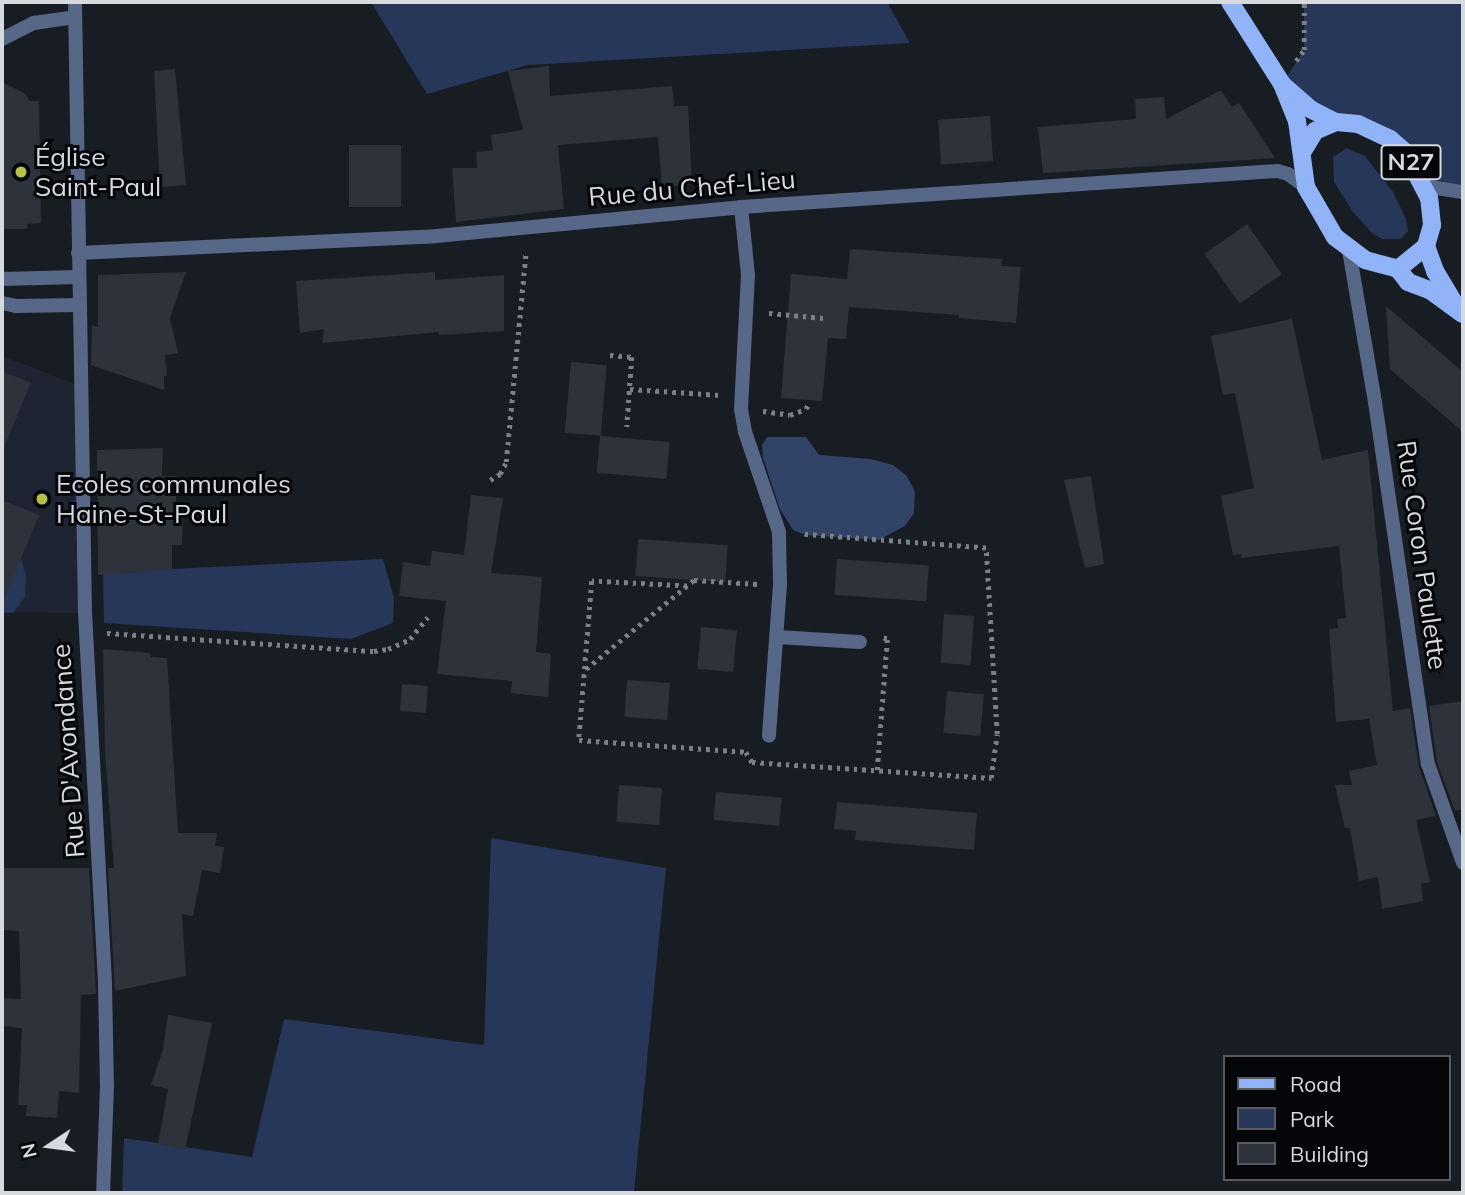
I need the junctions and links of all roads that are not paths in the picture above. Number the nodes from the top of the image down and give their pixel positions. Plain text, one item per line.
1 (1230, 2) edge
2 (75, 9) edge
3 (2, 39) edge
4 (1282, 84) junction
5 (1336, 122) junction
6 (1303, 151) junction
7 (1423, 186) junction
8 (1306, 187) junction
9 (1463, 192) edge
10 (741, 207) junction
11 (1426, 246) junction
12 (1349, 250) junction
13 (78, 253) junction
14 (1398, 269) junction
15 (78, 277) junction
16 (2, 279) edge
17 (2, 303) edge
18 (79, 305) junction
19 (1461, 312) edge
20 (777, 637) junction
21 (860, 642) road end
22 (769, 736) road end
23 (1463, 863) edge
24 (103, 1193) edge

1 - 4 main road, N27
2 - 3 street
2 - 13 street, Rue D'Avondance
4 - 5 main road, N27
4 - 6 main road, N27
5 - 6 main road
5 - 7 main road, N27
6 - 8 main road, N27
7 - 9 street
7 - 11 main road, N27
8 - 10 street, Rue du Chef-Lieu
8 - 12 main road, N27
10 - 13 street, Rue du Chef-Lieu
10 - 20 street
11 - 14 main road
11 - 19 main road, N27
12 - 14 main road, N27
12 - 23 street, Rue Coron Paulette
13 - 15 street, Rue D'Avondance
14 - 19 main road, N27
15 - 16 street
15 - 18 street, Rue D'Avondance
17 - 18 street
18 - 24 street, Rue D'Avondance
20 - 21 street
20 - 22 street

